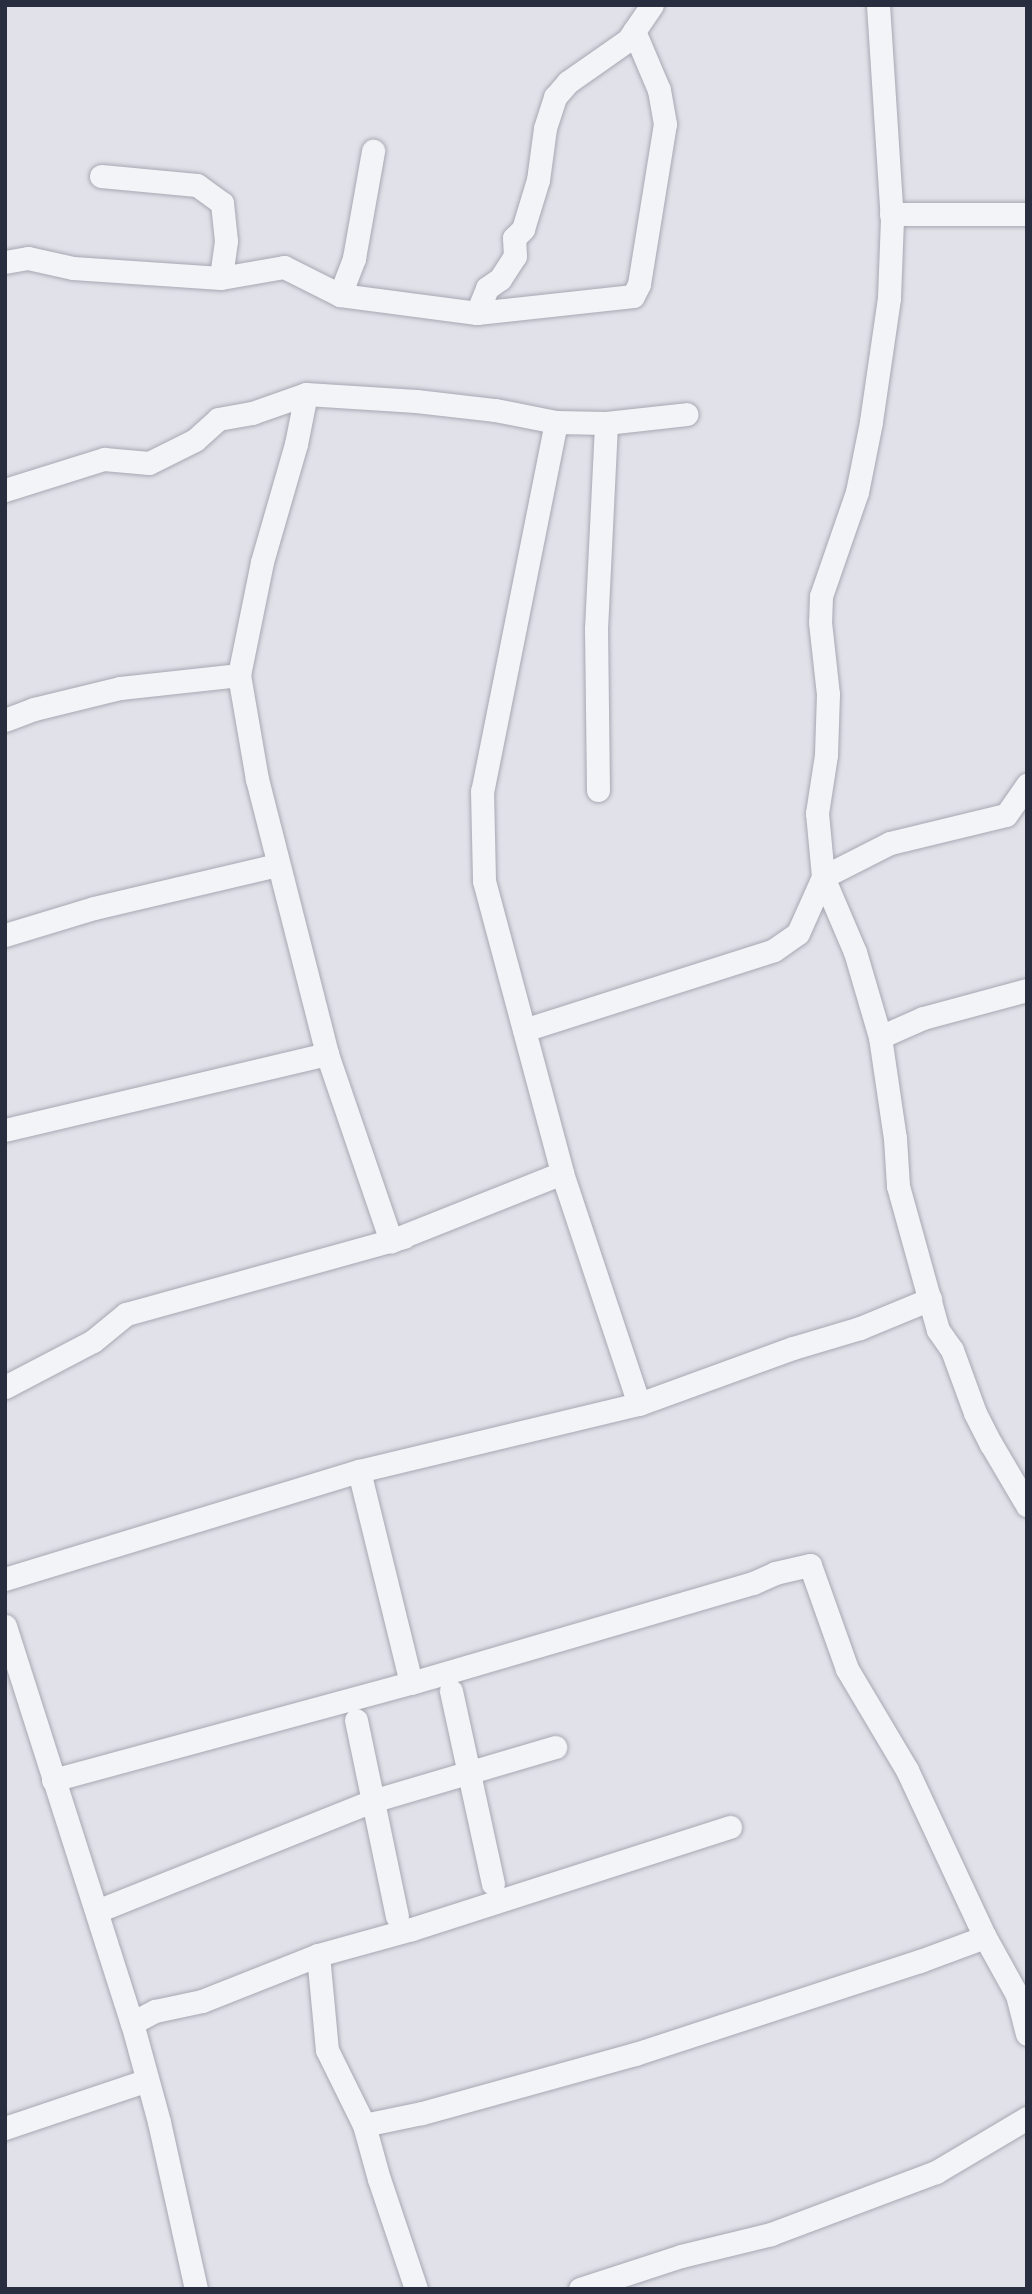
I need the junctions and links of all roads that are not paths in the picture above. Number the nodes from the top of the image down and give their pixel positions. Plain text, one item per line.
1 (652, 5) edge
2 (878, 5) edge
3 (635, 32) junction
4 (373, 151) dead end
5 (101, 176) dead end
6 (891, 214) junction
7 (1027, 214) edge
8 (5, 262) edge
9 (221, 278) junction
10 (340, 295) junction
11 (477, 313) junction
12 (306, 394) junction
13 (687, 414) dead end
14 (555, 422) junction
15 (606, 423) junction
16 (5, 490) edge
17 (239, 675) junction
18 (5, 720) edge
19 (1027, 785) edge
20 (598, 790) dead end
21 (277, 865) junction
22 (823, 877) junction
23 (5, 935) edge
24 (1027, 990) edge
25 (524, 1030) junction
26 (880, 1037) junction
27 (327, 1054) junction
28 (5, 1130) edge
29 (564, 1179) junction
30 (391, 1241) junction
31 (930, 1299) junction
32 (5, 1387) edge
33 (639, 1404) junction
34 (359, 1471) junction
35 (1027, 1505) edge
36 (5, 1579) edge
37 (5, 1626) edge
38 (411, 1683) junction
39 (451, 1691) dead end
40 (356, 1720) dead end
41 (555, 1747) dead end
42 (469, 1773) junction
43 (53, 1780) junction
44 (372, 1801) junction
45 (730, 1827) dead end
46 (493, 1883) dead end
47 (97, 1911) junction
48 (397, 1916) dead end
49 (985, 1937) junction
50 (318, 1955) junction
51 (1022, 1992) edge
52 (132, 2023) junction
53 (1027, 2034) edge
54 (145, 2081) junction
55 (1027, 2118) edge
56 (365, 2125) junction
57 (5, 2128) edge
58 (604, 2286) edge
59 (195, 2289) edge
60 (416, 2289) edge
61 (580, 2289) edge

1 - 3 street
2 - 6 street
3 - 11 street
3 - 11 street
4 - 10 street
5 - 9 street
6 - 7 street
6 - 22 street
8 - 9 street
9 - 10 street
10 - 11 street
12 - 14 street
12 - 16 street
12 - 17 street
13 - 15 street
14 - 15 street
14 - 25 street
15 - 20 street
17 - 18 street
17 - 21 street
19 - 22 street
21 - 23 street
21 - 27 street
22 - 25 street
22 - 26 street
24 - 26 street
25 - 29 street
26 - 31 street
27 - 28 street
27 - 30 street
29 - 30 street
29 - 33 street
30 - 32 street
31 - 33 street
31 - 35 street
33 - 34 street
34 - 36 street
34 - 38 street
37 - 43 street
38 - 43 street
38 - 49 street
39 - 42 street
40 - 44 street
41 - 42 street
42 - 44 street
42 - 46 street
43 - 47 street
44 - 47 street
44 - 48 street
45 - 50 street
47 - 52 street
49 - 51 street
49 - 56 street
50 - 52 street
50 - 56 street
51 - 53 street
52 - 54 street
54 - 57 street
54 - 59 street
55 - 58 street
56 - 60 street
58 - 61 street

